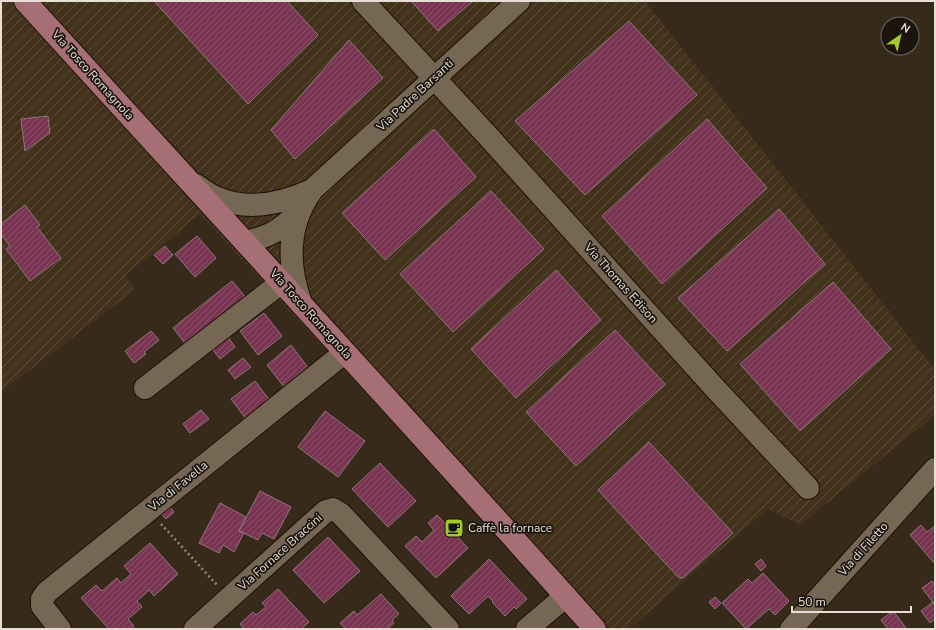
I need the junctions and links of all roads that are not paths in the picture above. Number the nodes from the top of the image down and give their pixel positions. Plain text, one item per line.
1 (25, 1) edge
2 (363, 1) edge
3 (519, 1) edge
4 (433, 78) junction
5 (190, 182) junction
6 (312, 190) junction
7 (269, 203) junction
8 (298, 212) junction
9 (245, 242) junction
10 (282, 282) junction
11 (301, 304) junction
12 (344, 353) junction
13 (145, 388) dead end
14 (935, 469) edge
15 (808, 488) dead end
16 (566, 596) junction
17 (204, 626) edge
18 (531, 628) edge
19 (60, 629) edge
20 (448, 629) edge
21 (595, 629) edge
22 (791, 629) edge

1 - 5 main road, Via Tosco Romagnola
2 - 4 street, Via Thomas Edison
3 - 4 street, Via Padre Barsanti
4 - 6 street, Via Padre Barsanti
4 - 15 street, Via Thomas Edison
5 - 7 street, Via Padre Barsanti
5 - 9 main road, Via Tosco Romagnola
6 - 7 street, Via Padre Barsanti
6 - 8 street, Via Padre Barsanti
7 - 9 street
8 - 9 street, Via Padre Barsanti
8 - 11 street, Via Padre Barsanti
9 - 10 main road, Via Tosco Romagnola
10 - 11 main road, Via Tosco Romagnola
10 - 13 street
11 - 12 main road, Via Tosco Romagnola
12 - 16 main road, Via Tosco Romagnola
12 - 19 street, Via di Favella
14 - 22 street, Via di Filetto
16 - 18 street
16 - 21 main road, Via Tosco Romagnola
17 - 20 street, Via Fornace Braccini

